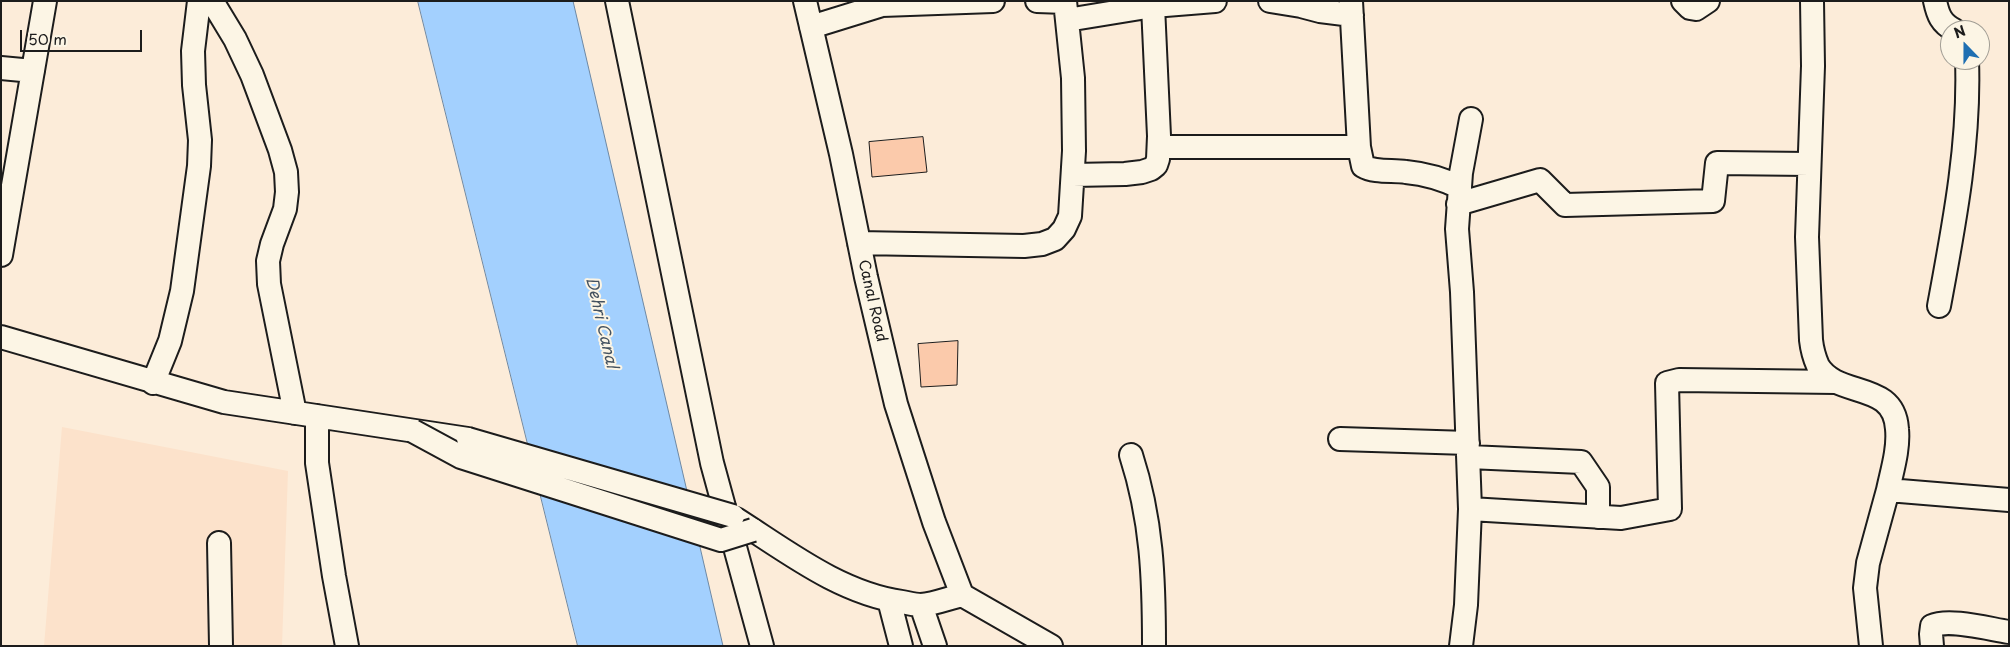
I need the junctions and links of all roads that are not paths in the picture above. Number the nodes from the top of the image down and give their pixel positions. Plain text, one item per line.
1 (45, 1) edge
2 (199, 1) edge
3 (212, 1) edge
4 (617, 1) edge
5 (805, 1) edge
6 (993, 1) edge
7 (1037, 1) edge
8 (1215, 1) edge
9 (1270, 1) edge
10 (1683, 1) edge
11 (1708, 1) edge
12 (1812, 1) edge
13 (1935, 1) edge
14 (1190, 2) edge
15 (1153, 6) junction
16 (1065, 8) edge
17 (1351, 8) edge
18 (1941, 20) edge
19 (811, 26) junction
20 (1, 68) edge
21 (1967, 70) edge
22 (33, 71) junction
23 (1471, 119) dead end
24 (1159, 147) junction
25 (1359, 147) junction
26 (1809, 164) junction
27 (1073, 175) junction
28 (1459, 196) junction
29 (858, 242) junction
30 (1, 255) edge
31 (1940, 306) dead end
32 (1, 337) edge
33 (1836, 382) junction
34 (153, 383) junction
35 (306, 414) junction
36 (413, 431) junction
37 (1340, 439) dead end
38 (1468, 450) junction
39 (1131, 455) dead end
40 (1888, 490) junction
41 (2009, 500) edge
42 (1470, 509) junction
43 (1598, 517) junction
44 (753, 530) junction
45 (219, 543) dead end
46 (962, 595) junction
47 (889, 600) junction
48 (921, 605) junction
49 (2009, 632) edge
50 (221, 646) edge
51 (347, 646) edge
52 (762, 646) edge
53 (901, 646) edge
54 (935, 646) edge
55 (1052, 646) edge
56 (1154, 646) edge
57 (1461, 646) edge
58 (1871, 646) edge
59 (1932, 646) edge

1 - 22 street
2 - 34 street
3 - 35 street
4 - 52 street
5 - 19 street, Canal Road
6 - 19 street
7 - 16 street
8 - 14 street
9 - 17 street
10 - 11 street
12 - 26 street
13 - 18 street
14 - 15 street
15 - 16 street
15 - 24 street
16 - 27 street
17 - 25 street
19 - 29 street, Canal Road
20 - 22 street
21 - 31 street
22 - 30 street
23 - 28 street
24 - 25 street
24 - 27 street
25 - 28 street
26 - 28 street
26 - 33 street
27 - 29 street
28 - 38 street
29 - 46 street, Canal Road
32 - 34 street
33 - 40 street
33 - 43 street
34 - 35 street
35 - 36 street
35 - 51 street
36 - 44 street, bridge
36 - 44 street, bridge
37 - 38 street
38 - 42 street
38 - 43 street
39 - 56 street
40 - 41 street
40 - 58 street
42 - 43 street
42 - 57 street
44 - 47 street
45 - 50 street
46 - 48 street
46 - 55 street
47 - 48 street
47 - 53 street
48 - 54 street
49 - 59 street

